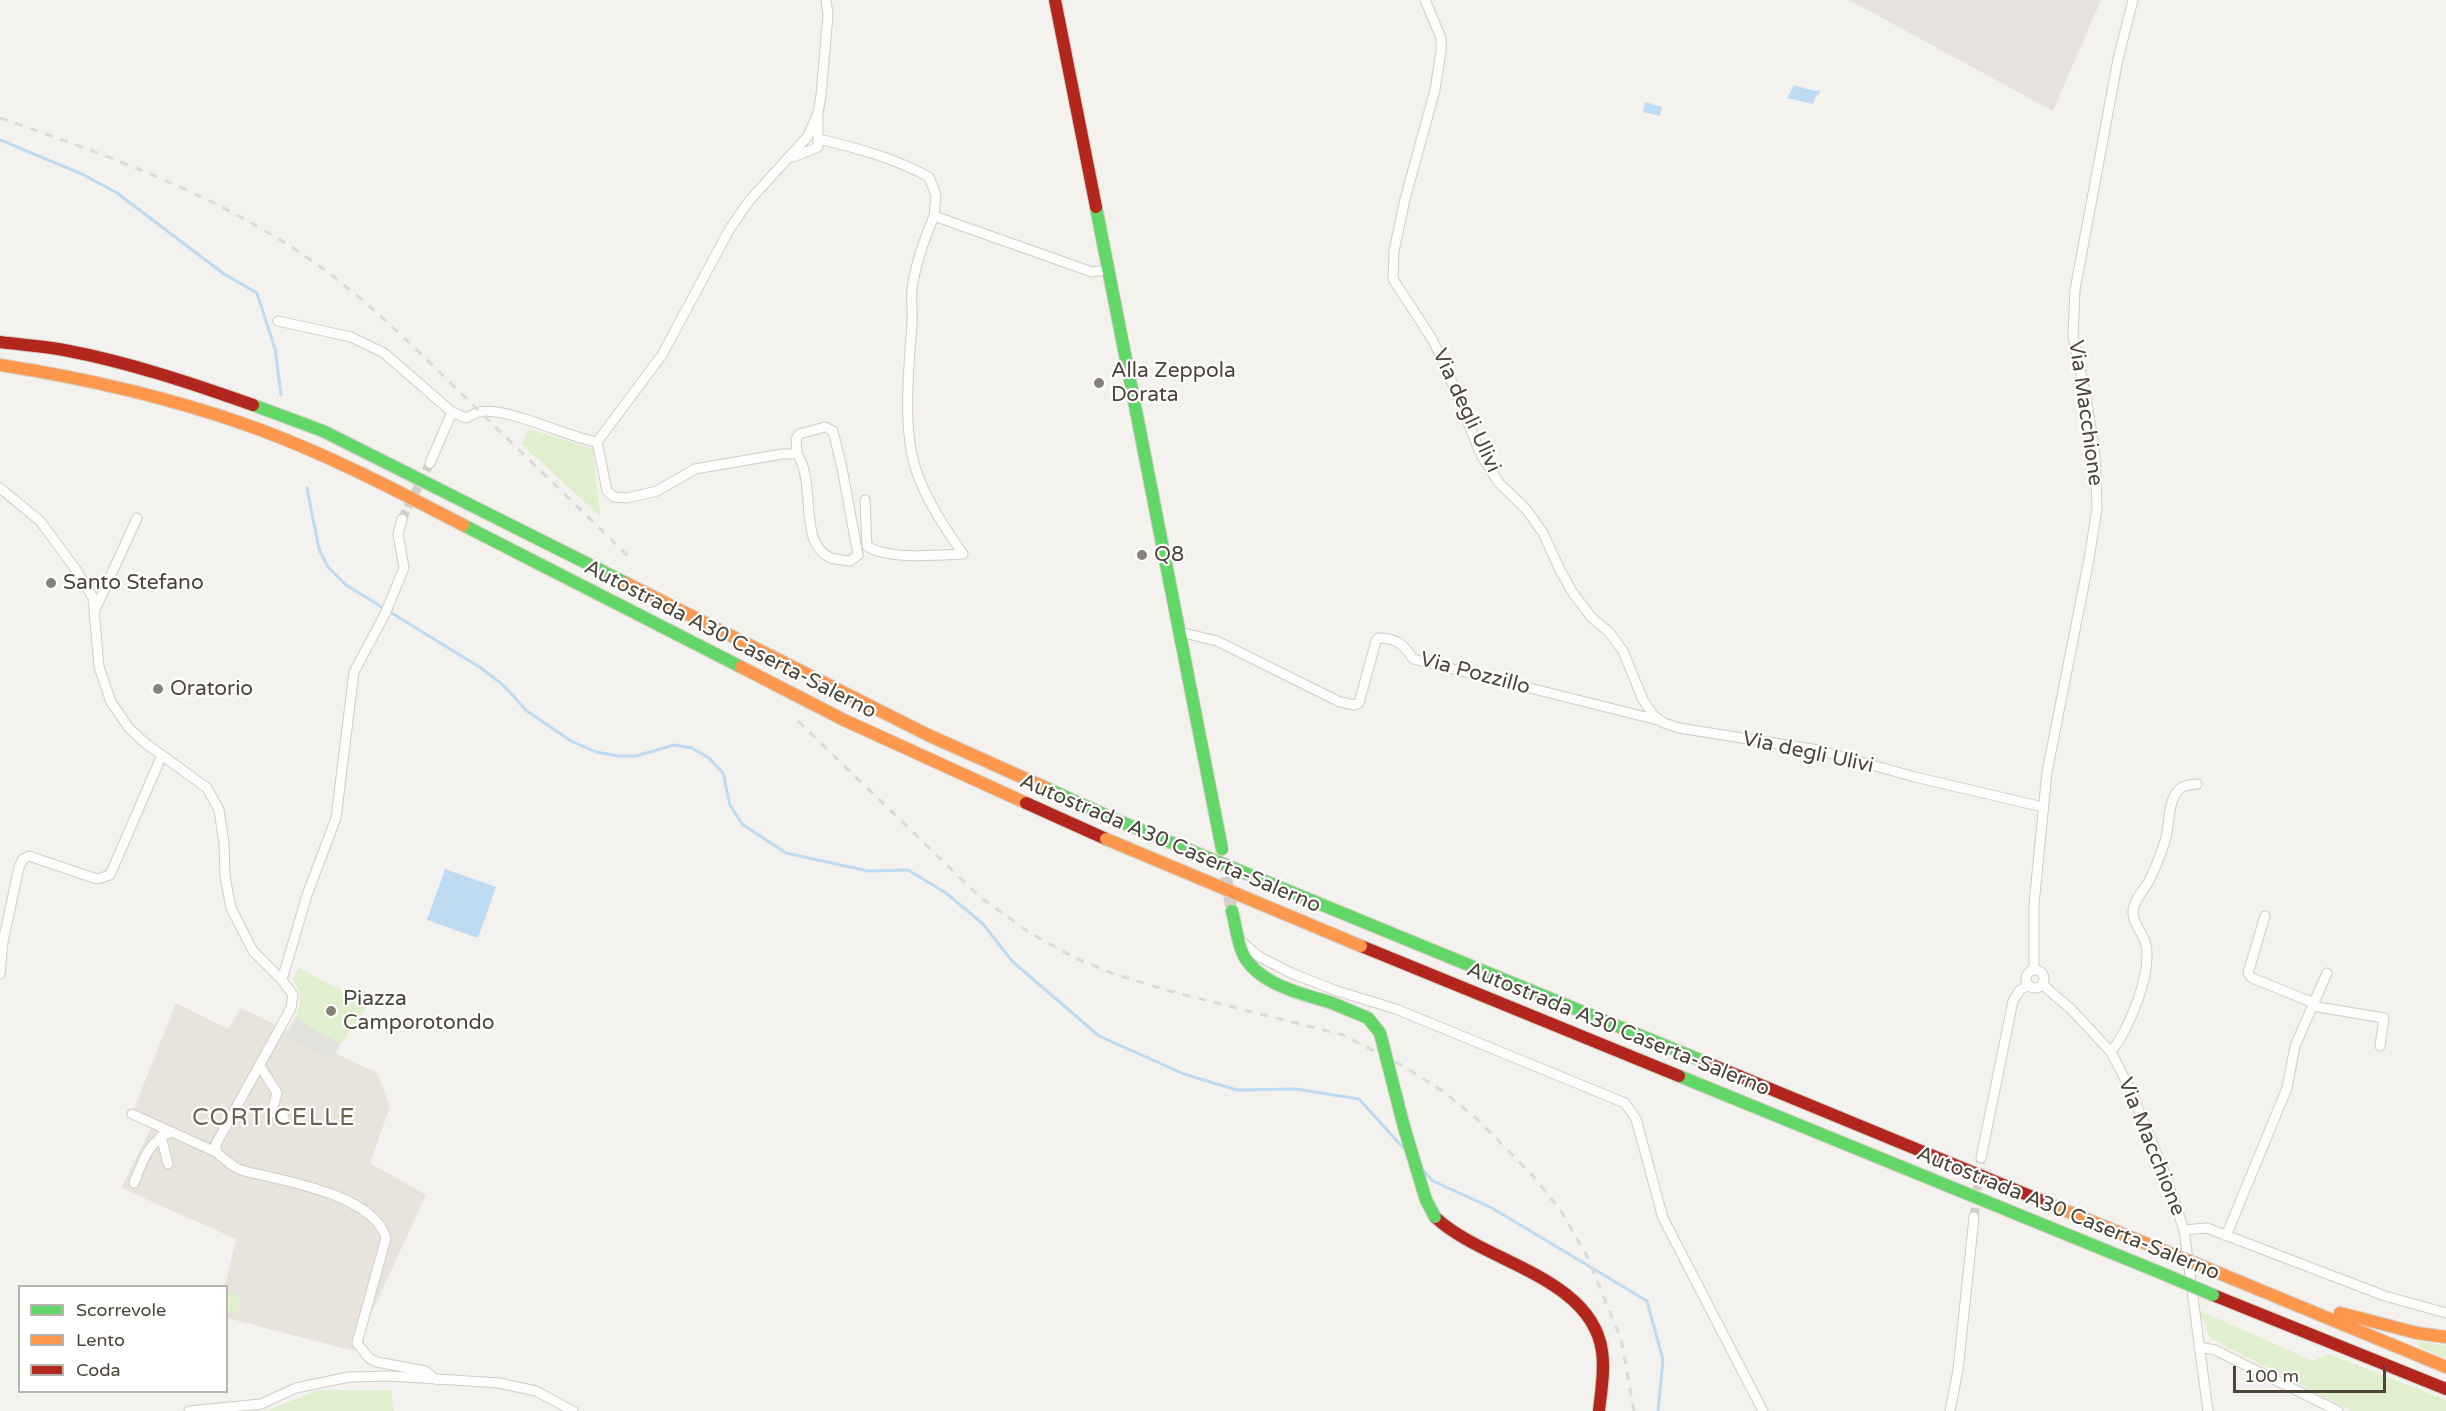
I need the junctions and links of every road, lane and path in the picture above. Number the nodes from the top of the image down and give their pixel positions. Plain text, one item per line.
1 (826, 0) edge
2 (1055, 0) edge
3 (1425, 0) edge
4 (2133, 0) edge
5 (818, 113) junction
6 (807, 138) junction
7 (816, 143) junction
8 (788, 159) junction
9 (934, 216) junction
10 (1108, 270) junction
11 (278, 321) dead end
12 (0, 342) edge
13 (0, 365) edge
14 (452, 412) junction
15 (597, 442) junction
16 (797, 454) junction
17 (430, 462) tunnel mouth
18 (0, 488) edge
19 (865, 500) dead end
20 (137, 518) dead end
21 (402, 519) tunnel mouth
22 (94, 612) junction
23 (1180, 632) junction
24 (1660, 720) junction
25 (162, 755) junction
26 (2197, 784) dead end
27 (2043, 807) junction
28 (1222, 849) tunnel mouth
29 (1232, 911) tunnel mouth
30 (2265, 916) dead end
31 (1239, 939) junction
32 (2034, 970) junction
33 (2327, 973) dead end
34 (0, 974) edge
35 (282, 980) junction
36 (2043, 985) junction
37 (2029, 986) junction
38 (2313, 1005) junction
39 (2380, 1046) dead end
40 (2111, 1052) junction
41 (260, 1066) junction
42 (132, 1114) dead end
43 (284, 1117) dead end
44 (172, 1132) junction
45 (161, 1136) junction
46 (216, 1152) junction
47 (1981, 1158) tunnel mouth
48 (168, 1164) dead end
49 (134, 1183) dead end
50 (1974, 1217) tunnel mouth
51 (2184, 1230) junction
52 (2226, 1236) junction
53 (2197, 1264) junction
54 (2446, 1313) edge
55 (2446, 1337) edge
56 (2199, 1347) junction
57 (2446, 1367) edge
58 (437, 1380) junction
59 (2446, 1389) edge
60 (189, 1411) edge
61 (573, 1411) edge
62 (1599, 1411) edge
63 (1763, 1411) edge
64 (1950, 1411) edge
65 (2208, 1411) edge
66 (2338, 1411) edge

1 - 5 street
2 - 10 main road
3 - 24 street, Via degli Ulivi
4 - 27 street, Via Macchione
5 - 6 street
5 - 7 street
6 - 7 street
6 - 8 street
7 - 8 street
7 - 9 street
8 - 15 street
9 - 10 street
9 - 19 street
10 - 23 main road
11 - 14 street
12 - 53 main road, Autostrada A30 Caserta-Salerno, bridge
13 - 59 main road, Autostrada A30 Caserta-Salerno, bridge
14 - 15 street
14 - 17 street
15 - 16 street
16 - 16 street
18 - 22 street
20 - 22 street
21 - 35 street
22 - 25 street
23 - 24 street, Via Pozzillo
23 - 28 main road
24 - 27 street, Via degli Ulivi
25 - 34 street
25 - 35 street
26 - 40 street
27 - 32 street, Via Macchione
29 - 31 main road
30 - 38 street
31 - 62 main road, bridge
31 - 63 street
32 - 36 street
32 - 37 street
33 - 38 street
35 - 41 street
36 - 37 street
36 - 40 street, Via Macchione
37 - 47 street
38 - 39 street
38 - 52 street
40 - 51 street, Via Macchione
41 - 43 street
41 - 46 street
42 - 44 street
44 - 45 street
44 - 46 street
45 - 48 street
45 - 49 street
46 - 58 street
50 - 64 street
51 - 52 street
51 - 56 street, Via Macchione
52 - 54 street
53 - 55 main road
53 - 57 main road
56 - 65 street, Via Macchione
56 - 66 street
58 - 60 street
58 - 61 street

